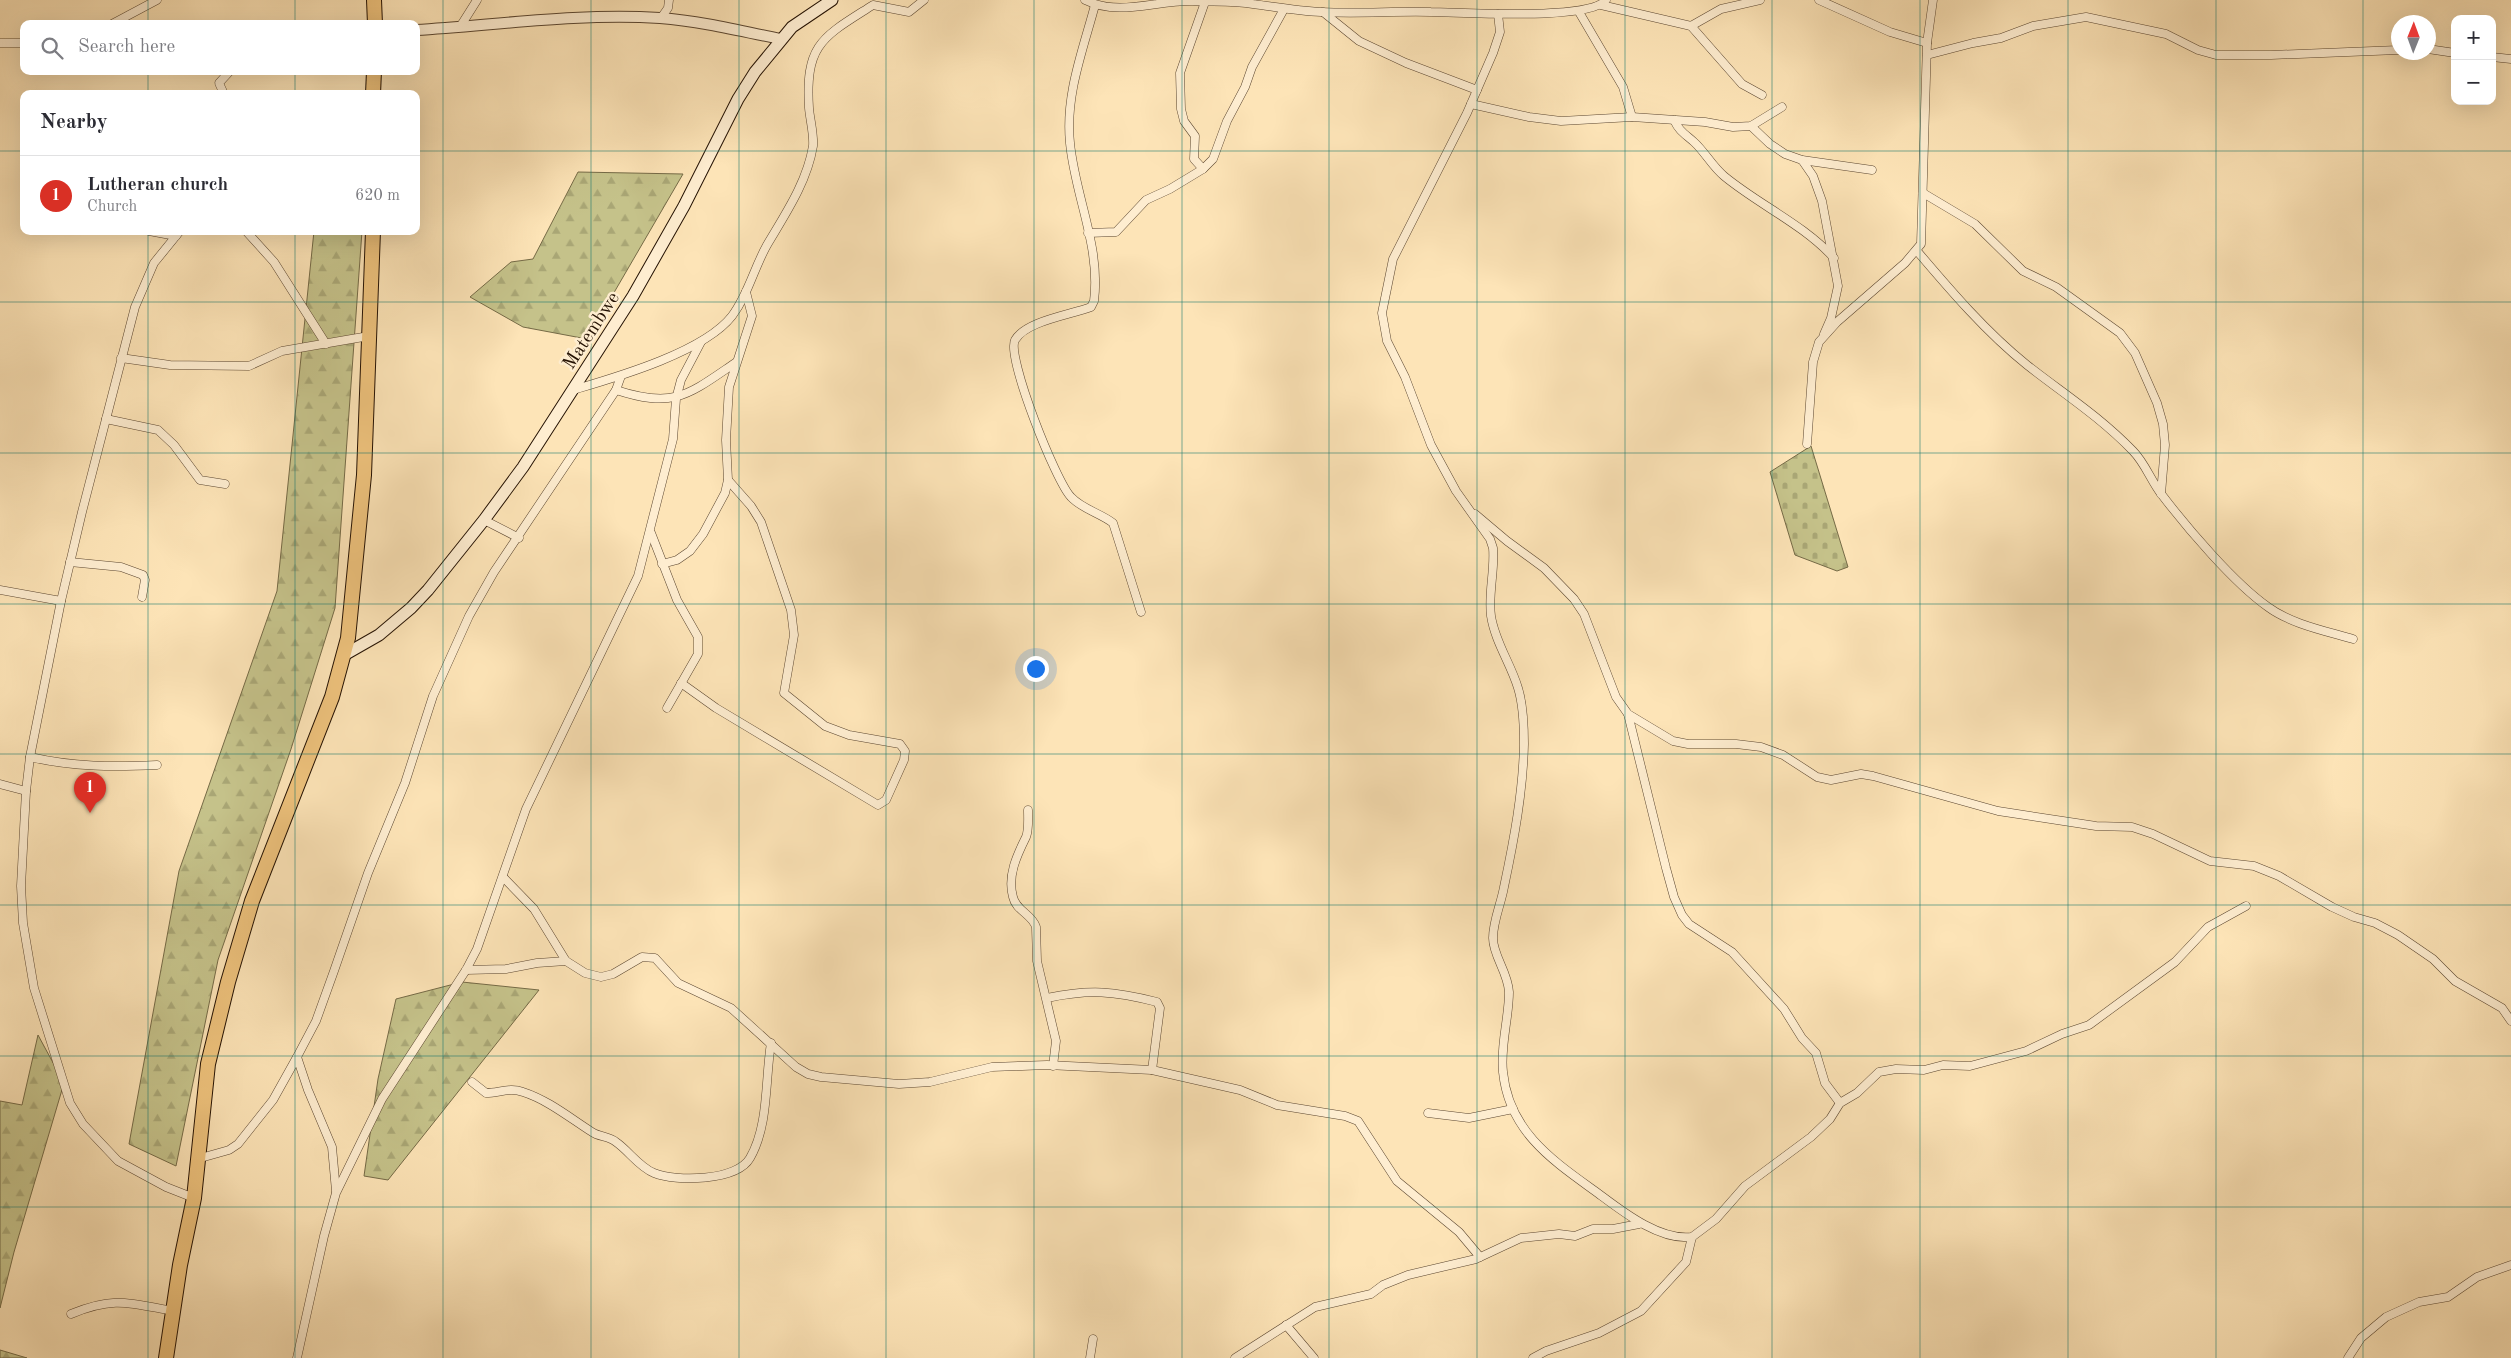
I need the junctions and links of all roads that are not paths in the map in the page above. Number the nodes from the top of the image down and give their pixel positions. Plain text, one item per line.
1 (156, 0) edge
2 (374, 0) edge
3 (477, 0) edge
4 (678, 0) edge
5 (832, 0) edge
6 (924, 0) edge
7 (1085, 0) edge
8 (1191, 0) edge
9 (1760, 0) edge
10 (1819, 0) edge
11 (1933, 0) edge
12 (1205, 2) junction
13 (1604, 3) edge
14 (668, 4) edge
15 (1095, 5) junction
16 (1284, 9) junction
17 (1324, 12) junction
18 (1579, 12) junction
19 (1498, 14) junction
20 (661, 18) junction
21 (119, 20) edge
22 (375, 20) edge
23 (1691, 26) junction
24 (460, 27) junction
25 (420, 30) edge
26 (780, 39) junction
27 (0, 43) edge
28 (20, 43) edge
29 (1927, 43) junction
30 (2391, 50) edge
31 (2436, 50) edge
32 (2451, 52) edge
33 (1927, 55) junction
34 (2496, 57) edge
35 (2511, 59) edge
36 (226, 75) edge
37 (374, 75) edge
38 (222, 90) edge
39 (373, 90) edge
40 (1477, 90) junction
41 (1762, 95) dead end
42 (1471, 104) junction
43 (1782, 107) dead end
44 (1632, 117) junction
45 (1674, 120) junction
46 (1751, 126) junction
47 (1802, 160) junction
48 (1203, 169) junction
49 (1872, 170) dead end
50 (1923, 193) junction
51 (1088, 233) junction
52 (177, 235) edge
53 (250, 235) edge
54 (373, 235) edge
55 (1917, 251) junction
56 (1834, 258) junction
57 (746, 292) junction
58 (369, 336) junction
59 (701, 342) junction
60 (1819, 342) junction
61 (326, 344) junction
62 (121, 358) junction
63 (735, 363) junction
64 (622, 376) junction
65 (572, 390) junction
66 (616, 390) junction
67 (676, 399) junction
68 (106, 419) junction
69 (1807, 444) dead end
70 (728, 480) junction
71 (225, 484) dead end
72 (2161, 494) junction
73 (1466, 507) junction
74 (484, 520) junction
75 (651, 533) junction
76 (519, 538) junction
77 (70, 562) junction
78 (662, 564) junction
79 (0, 590) edge
80 (142, 597) dead end
81 (61, 600) junction
82 (1142, 612) dead end
83 (2353, 639) dead end
84 (344, 655) junction
85 (681, 683) junction
86 (667, 708) dead end
87 (1628, 714) junction
88 (30, 757) junction
89 (157, 765) dead end
90 (0, 784) edge
91 (26, 791) junction
92 (1028, 810) dead end
93 (503, 877) junction
94 (2246, 906) dead end
95 (566, 961) junction
96 (466, 970) junction
97 (1047, 998) junction
98 (2511, 1021) edge
99 (771, 1043) junction
100 (297, 1056) junction
101 (1053, 1066) junction
102 (1152, 1070) junction
103 (472, 1082) dead end
104 (1840, 1103) junction
105 (1513, 1109) junction
106 (1428, 1113) dead end
107 (196, 1159) junction
108 (336, 1193) junction
109 (194, 1198) junction
110 (1639, 1224) junction
111 (1692, 1237) junction
112 (1480, 1257) junction
113 (2511, 1266) edge
114 (173, 1311) junction
115 (71, 1314) dead end
116 (1286, 1326) junction
117 (1093, 1339) dead end
118 (166, 1358) edge
119 (297, 1358) edge
120 (1090, 1358) edge
121 (1234, 1358) edge
122 (1314, 1358) edge
123 (1533, 1358) edge
124 (2348, 1358) edge

1 - 21 street
2 - 22 highway
3 - 24 street
4 - 14 street
5 - 26 main road, Matembwe
6 - 57 street
7 - 15 street
8 - 12 street
8 - 15 street
9 - 23 street
10 - 29 street
11 - 29 street
12 - 16 street
12 - 48 street
13 - 18 street
13 - 23 street
14 - 20 street
15 - 51 street
16 - 17 street
16 - 48 street
17 - 19 street
17 - 40 street
18 - 19 street
18 - 44 street
19 - 40 street
20 - 24 street
20 - 26 street
23 - 41 street
24 - 25 street
26 - 65 main road, Matembwe
27 - 28 street
29 - 33 street
30 - 33 street
31 - 32 street
33 - 50 street
34 - 35 street
36 - 38 street
37 - 39 highway
40 - 42 street
42 - 44 street
42 - 73 street
43 - 46 street
44 - 45 street
45 - 46 street
45 - 56 street
46 - 47 street
47 - 49 street
47 - 56 street
48 - 51 street
50 - 55 street
50 - 72 street
51 - 82 street
52 - 62 street
53 - 61 street
54 - 58 highway
55 - 60 street
55 - 72 street
56 - 60 street
57 - 59 street
57 - 63 street
58 - 61 street
58 - 84 highway
59 - 64 street
59 - 67 street
60 - 69 street
61 - 62 street
62 - 68 street
63 - 67 street
63 - 70 street
64 - 65 street
64 - 66 street
65 - 74 main road, Matembwe
66 - 67 street
66 - 76 street
67 - 75 street
68 - 71 street
68 - 77 street
70 - 78 street
70 - 85 street
72 - 83 street
73 - 87 street
73 - 105 street
74 - 76 street
74 - 84 main road, Matembwe
75 - 78 street
75 - 93 street
76 - 100 street
77 - 80 street
77 - 81 street
78 - 85 street
79 - 81 street
81 - 88 street
84 - 107 highway
85 - 86 street
87 - 98 street
87 - 104 street
88 - 89 street
88 - 91 street
90 - 91 street
91 - 109 street
92 - 97 street
93 - 95 street
93 - 96 street
94 - 104 street
95 - 96 street
95 - 99 street
96 - 108 street
97 - 101 street
97 - 102 street
99 - 101 street
99 - 103 street
100 - 107 street
100 - 108 street
101 - 102 street
102 - 112 street
104 - 111 street
105 - 106 street
105 - 110 street
107 - 109 highway
108 - 119 street
109 - 114 highway
110 - 111 street
110 - 112 street
111 - 123 street
112 - 116 street
113 - 124 street
114 - 115 street
114 - 118 highway
116 - 121 street
116 - 122 street
117 - 120 street

